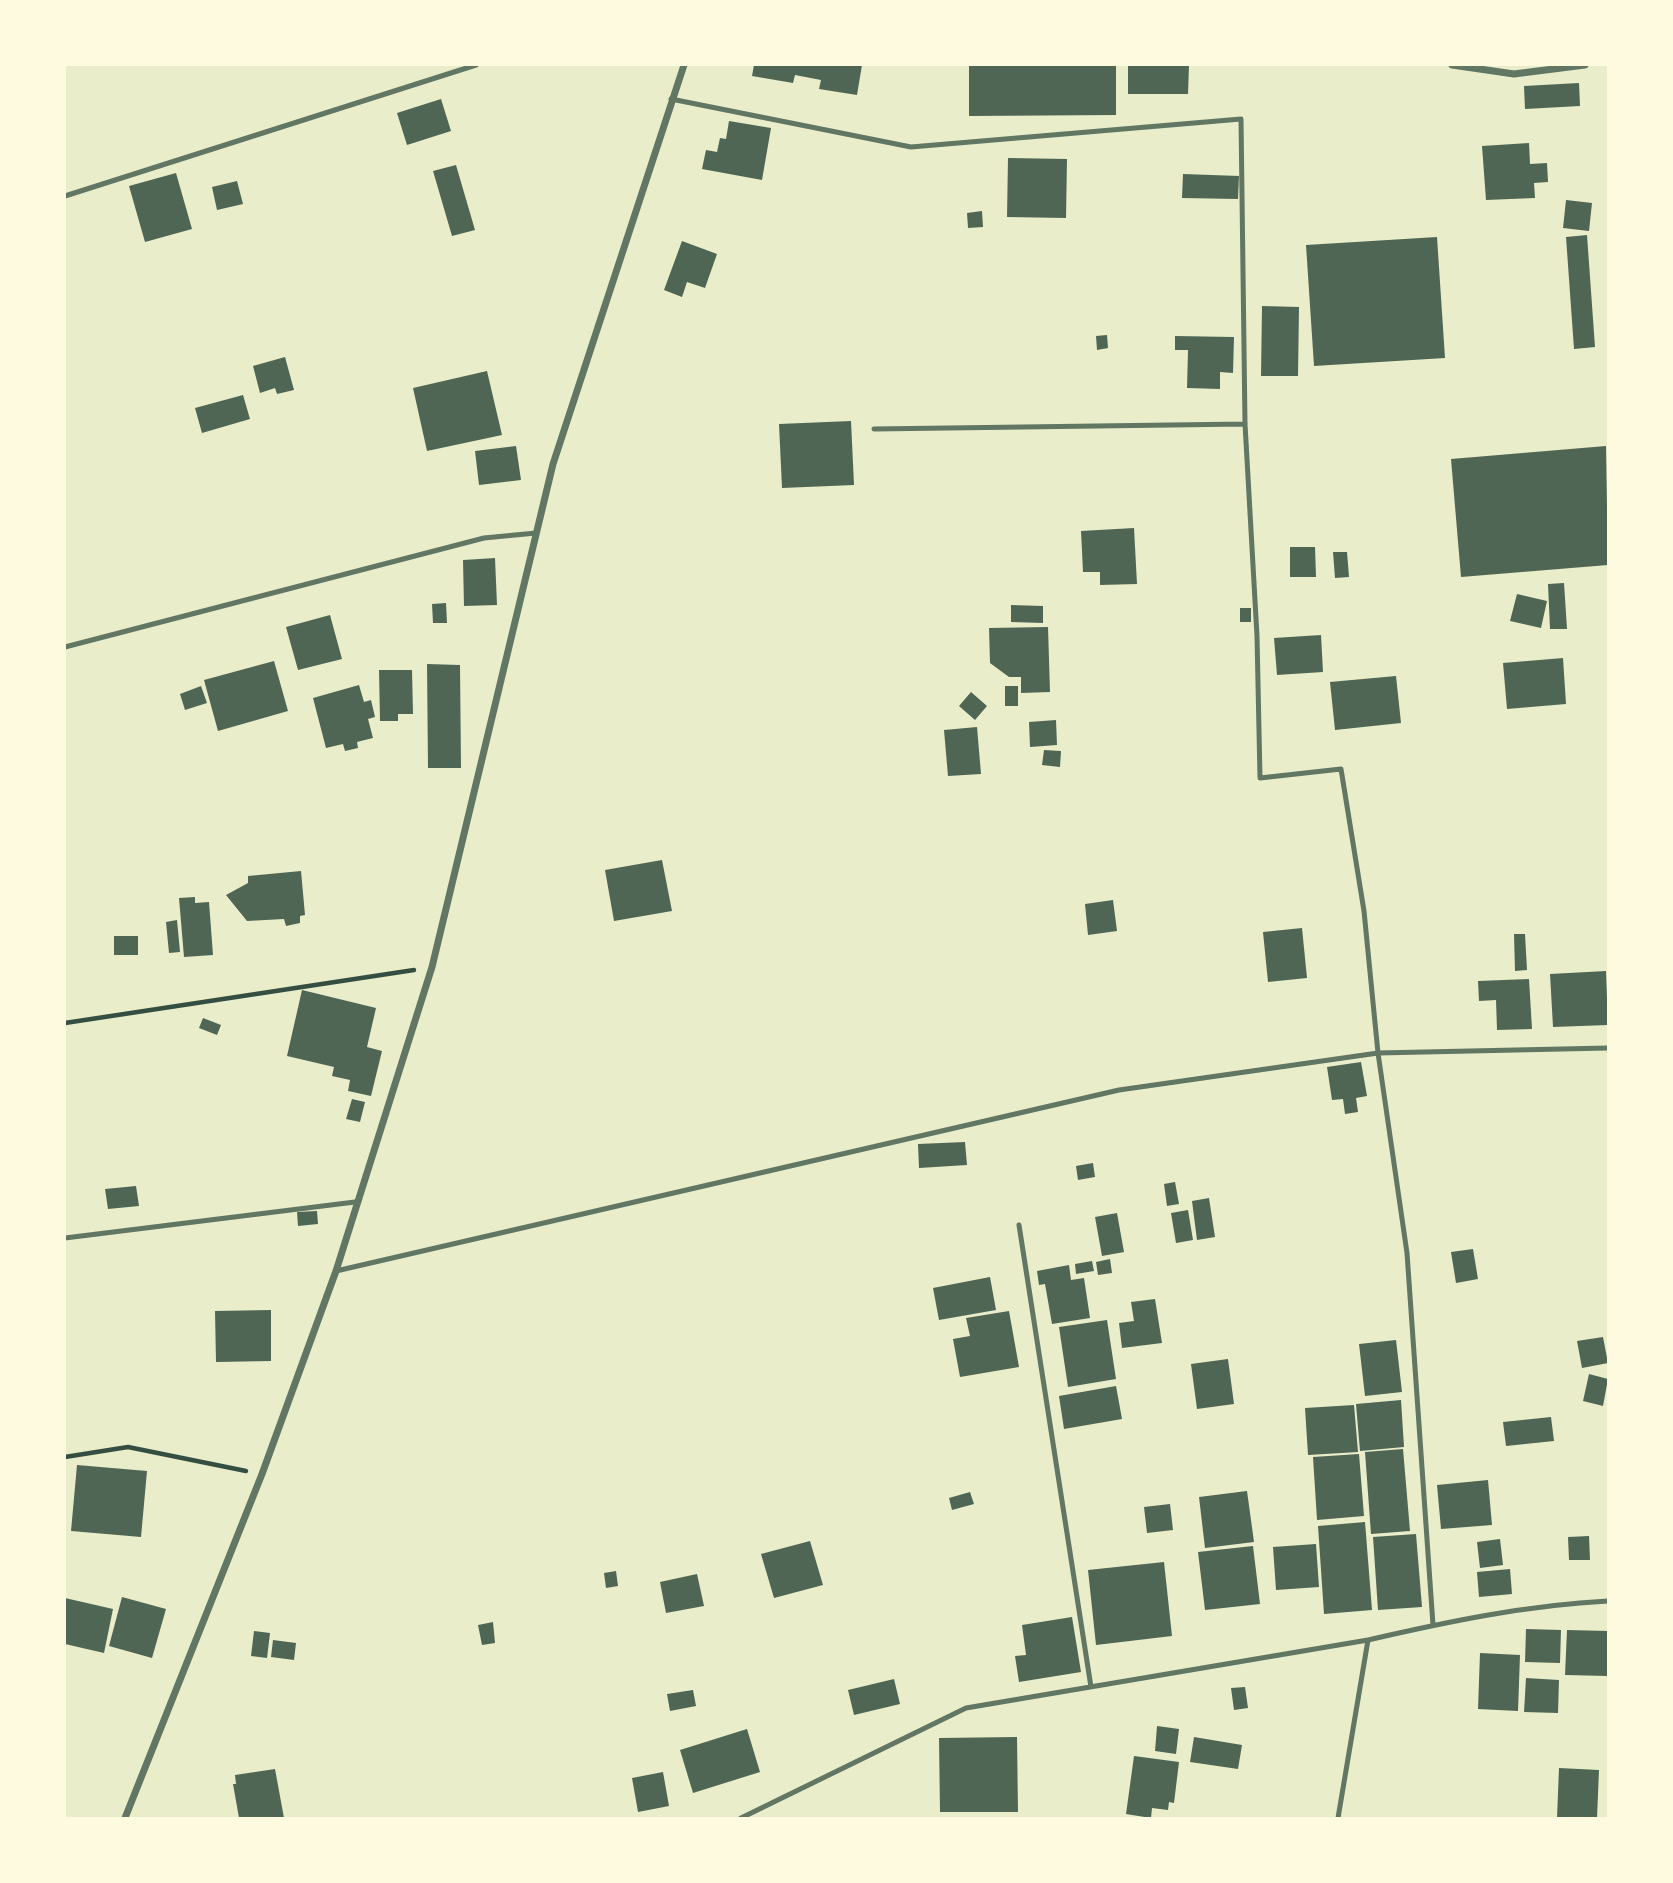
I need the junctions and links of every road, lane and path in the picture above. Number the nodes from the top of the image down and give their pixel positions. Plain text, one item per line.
1 (476, 65) edge
2 (684, 65) edge
3 (1452, 65) edge
4 (1585, 65) edge
5 (671, 99) junction
6 (65, 196) edge
7 (1245, 424) junction
8 (874, 429) dead end
9 (536, 533) junction
10 (65, 647) edge
11 (432, 967) junction
12 (65, 1023) edge
13 (1608, 1048) edge
14 (1378, 1053) junction
15 (355, 1202) junction
16 (1019, 1225) dead end
17 (65, 1238) edge
18 (336, 1270) junction
19 (65, 1457) edge
20 (262, 1474) junction
21 (1608, 1601) edge
22 (1433, 1625) junction
23 (1367, 1640) junction
24 (1091, 1687) junction
25 (124, 1818) edge
26 (741, 1818) edge
27 (1338, 1818) edge

1 - 6 lane
2 - 5 street
3 - 4 street
5 - 7 lane
5 - 9 street
7 - 8 lane
7 - 14 lane
9 - 10 lane
9 - 11 street
11 - 12 path
11 - 15 street
13 - 14 lane
14 - 18 lane
14 - 22 lane
15 - 17 lane
15 - 18 street
16 - 24 lane
18 - 20 street
19 - 20 path
20 - 25 street
21 - 22 lane
22 - 23 lane
23 - 24 lane
23 - 27 lane
24 - 26 lane

